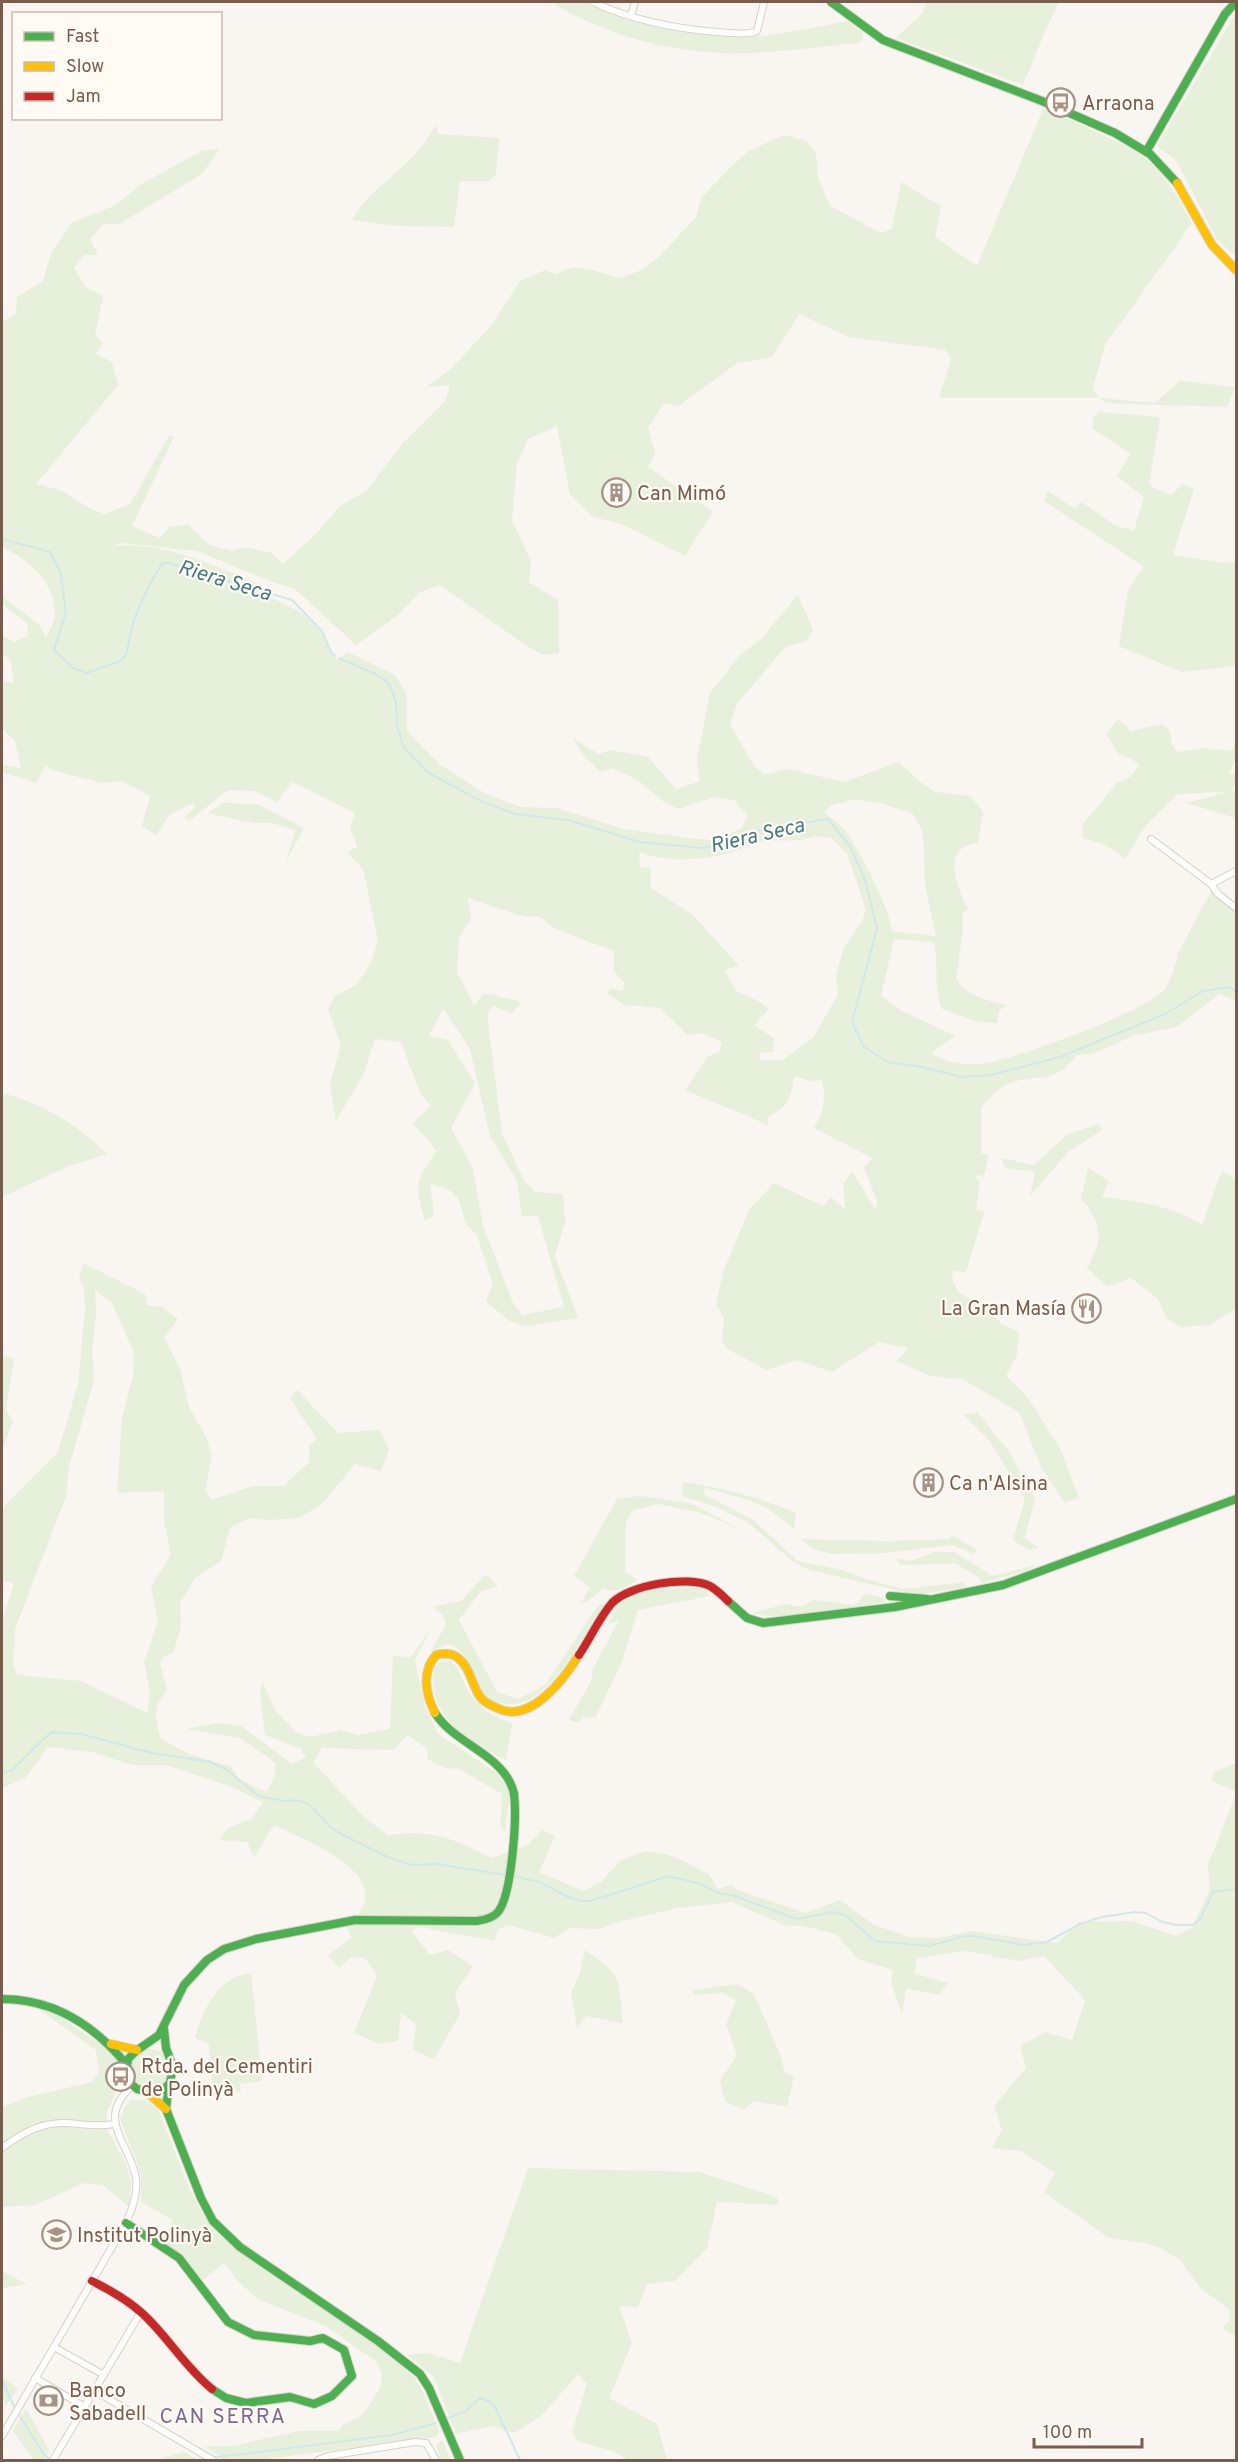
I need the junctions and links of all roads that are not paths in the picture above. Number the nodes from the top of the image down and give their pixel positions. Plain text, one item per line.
1 (593, 2) edge
2 (635, 2) edge
3 (764, 2) edge
4 (831, 2) edge
5 (1236, 2) edge
6 (631, 16) junction
7 (1146, 152) junction
8 (1236, 270) edge
9 (1151, 839) dead end
10 (1236, 871) edge
11 (1211, 884) junction
12 (1236, 908) edge
13 (1236, 1499) edge
14 (890, 1596) dead end
15 (933, 1600) junction
16 (2, 1999) edge
17 (164, 2029) junction
18 (111, 2044) junction
19 (147, 2046) junction
20 (137, 2050) junction
21 (168, 2055) junction
22 (126, 2064) junction
23 (169, 2084) junction
24 (132, 2085) junction
25 (148, 2093) junction
26 (166, 2109) junction
27 (114, 2124) junction
28 (2, 2148) edge
29 (126, 2223) junction
30 (92, 2281) junction
31 (141, 2312) junction
32 (54, 2346) junction
33 (104, 2375) junction
34 (35, 2378) junction
35 (95, 2391) junction
36 (85, 2407) junction
37 (2, 2436) edge
38 (53, 2460) edge
39 (213, 2460) edge
40 (318, 2460) edge
41 (436, 2460) edge
42 (460, 2460) edge

1 - 6 street
2 - 6 street
3 - 6 street
4 - 7 main road
5 - 7 main road
7 - 8 main road
9 - 11 street
10 - 11 street
11 - 12 street
13 - 15 main road
14 - 15 main road
15 - 17 main road
16 - 18 main road
17 - 19 main road
17 - 21 main road
18 - 20 main road
18 - 22 main road
19 - 20 main road
19 - 21 main road
20 - 22 main road
21 - 23 main road
22 - 24 main road
23 - 25 main road
23 - 26 main road
24 - 25 main road
24 - 27 street
25 - 26 main road
26 - 42 main road
27 - 28 street
27 - 29 street
29 - 30 street
29 - 31 main road
30 - 31 main road
30 - 32 street
31 - 33 street
32 - 33 street
32 - 34 street
33 - 35 street
34 - 36 street
34 - 37 street
35 - 36 street
35 - 39 street
36 - 38 street
40 - 41 street

